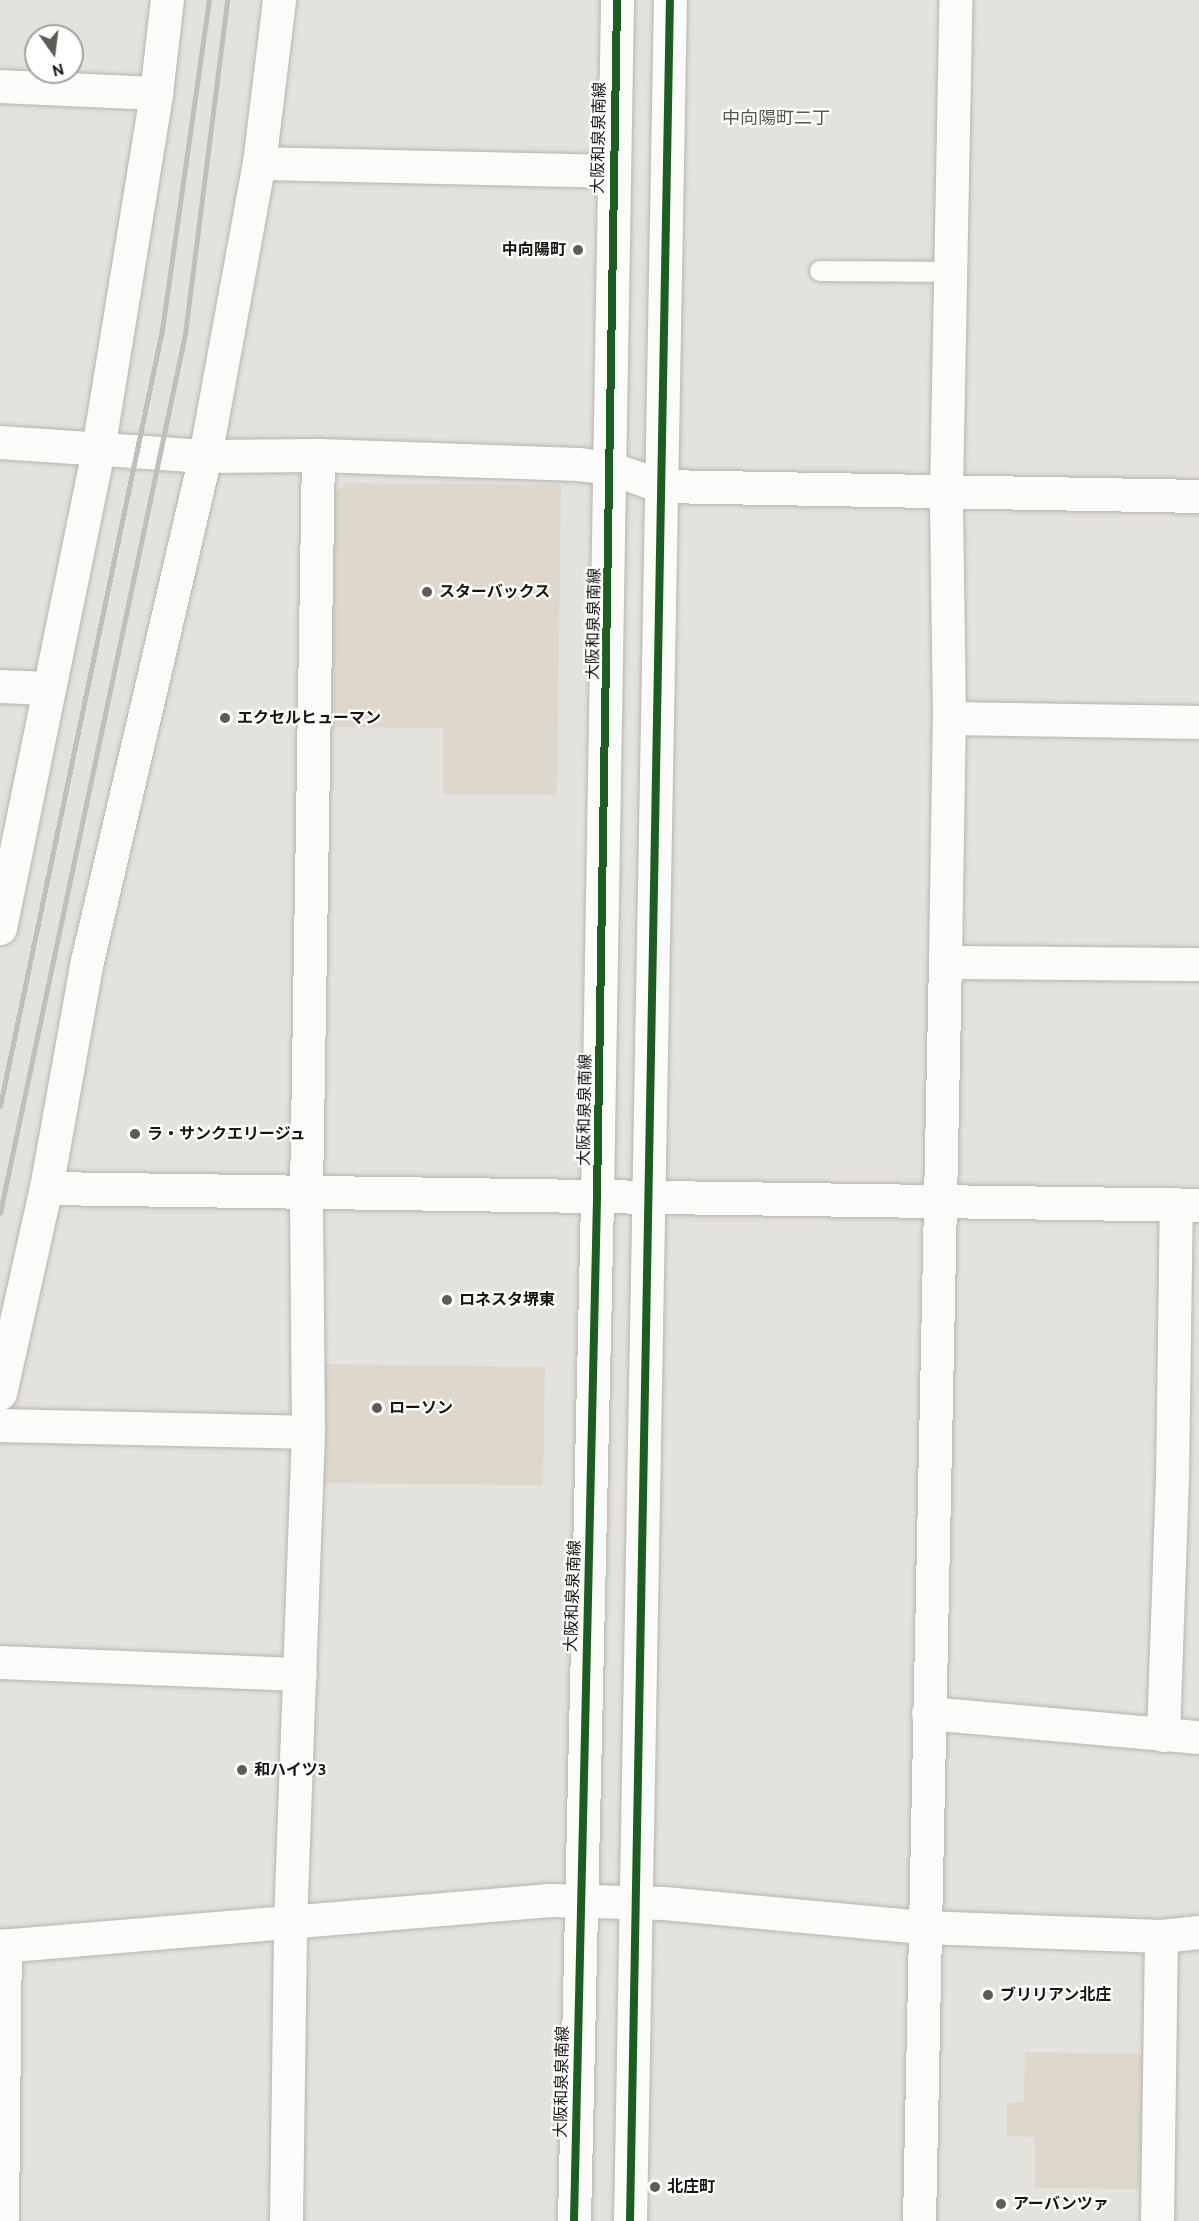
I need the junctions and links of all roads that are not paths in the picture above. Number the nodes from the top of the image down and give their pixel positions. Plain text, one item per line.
1 (167, 0) edge
2 (279, 0) edge
3 (617, 0) edge
4 (670, 0) edge
5 (956, 0) edge
6 (0, 86) edge
7 (156, 93) junction
8 (259, 163) junction
9 (611, 171) junction
10 (820, 271) dead end
11 (950, 272) junction
12 (0, 442) edge
13 (98, 449) junction
14 (318, 455) junction
15 (205, 456) junction
16 (610, 468) junction
17 (661, 486) junction
18 (946, 491) junction
19 (1199, 496) edge
20 (0, 686) edge
21 (49, 688) junction
22 (949, 718) junction
23 (1199, 722) edge
24 (0, 928) edge
25 (945, 962) junction
26 (1199, 964) edge
27 (46, 1188) junction
28 (306, 1192) junction
29 (597, 1196) junction
30 (648, 1196) junction
31 (938, 1201) junction
32 (1187, 1204) edge
33 (0, 1393) edge
34 (0, 1425) edge
35 (308, 1432) junction
36 (1186, 1479) edge
37 (0, 1662) edge
38 (300, 1674) junction
39 (928, 1713) junction
40 (1162, 1735) junction
41 (1199, 1737) edge
42 (579, 1900) junction
43 (635, 1902) junction
44 (290, 1923) junction
45 (925, 1927) junction
46 (1199, 1932) edge
47 (1161, 1936) junction
48 (3, 1946) edge
49 (2, 2221) edge
50 (286, 2221) edge
51 (574, 2221) edge
52 (630, 2221) edge
53 (919, 2221) edge
54 (1157, 2221) edge

1 - 7 street
2 - 8 street
3 - 9 street, 大阪和泉泉南線
4 - 17 street
5 - 11 street
6 - 7 street
7 - 13 street
8 - 9 street
8 - 15 street
9 - 16 street, 大阪和泉泉南線
10 - 11 lane
11 - 18 street
12 - 13 street
13 - 15 street
13 - 21 street
14 - 15 street
14 - 16 street
14 - 28 street
15 - 27 street
16 - 17 street
16 - 29 street, 大阪和泉泉南線
17 - 18 street
17 - 30 street
18 - 19 street
18 - 22 street
20 - 21 street
21 - 24 street
22 - 23 street
22 - 25 street
25 - 26 street
25 - 31 street
27 - 28 street
27 - 33 street
28 - 29 street
28 - 35 street
29 - 30 street
29 - 42 street, 大阪和泉泉南線
30 - 31 street
30 - 43 street
31 - 32 street
31 - 39 street
32 - 36 street
34 - 35 street
35 - 38 street
36 - 40 street
37 - 38 street
38 - 44 street
39 - 40 street
39 - 45 street
40 - 41 street
42 - 43 street
42 - 44 street
42 - 51 street, 大阪和泉泉南線
43 - 45 street
43 - 52 street
44 - 48 street
44 - 50 street
45 - 47 street
45 - 53 street
46 - 47 street
47 - 54 street
48 - 49 street

